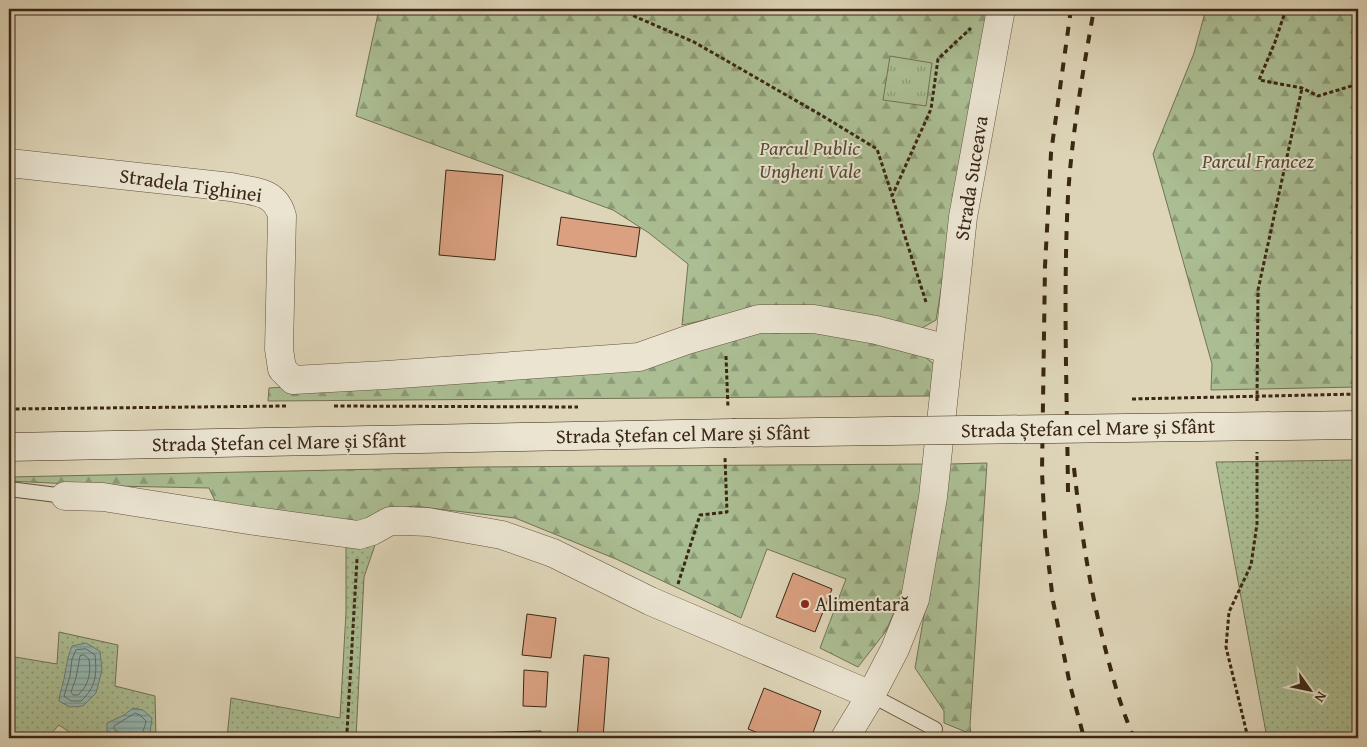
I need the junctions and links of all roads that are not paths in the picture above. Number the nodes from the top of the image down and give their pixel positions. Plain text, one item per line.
1 (1000, 9) edge
2 (9, 163) edge
3 (935, 346) junction
4 (1358, 425) edge
5 (9, 447) edge
6 (9, 490) edge
7 (65, 496) joint
8 (871, 695) junction
9 (936, 729) dead end
10 (844, 738) edge

1 - 3 street, Strada Suceava
2 - 3 street, Stradela Tighinei
3 - 8 street, Strada Suceava
4 - 5 street, Strada Ștefan cel Mare și Sfânt, bridge
6 - 7 lane
7 - 8 street
8 - 9 lane
8 - 10 street, Strada Suceava

